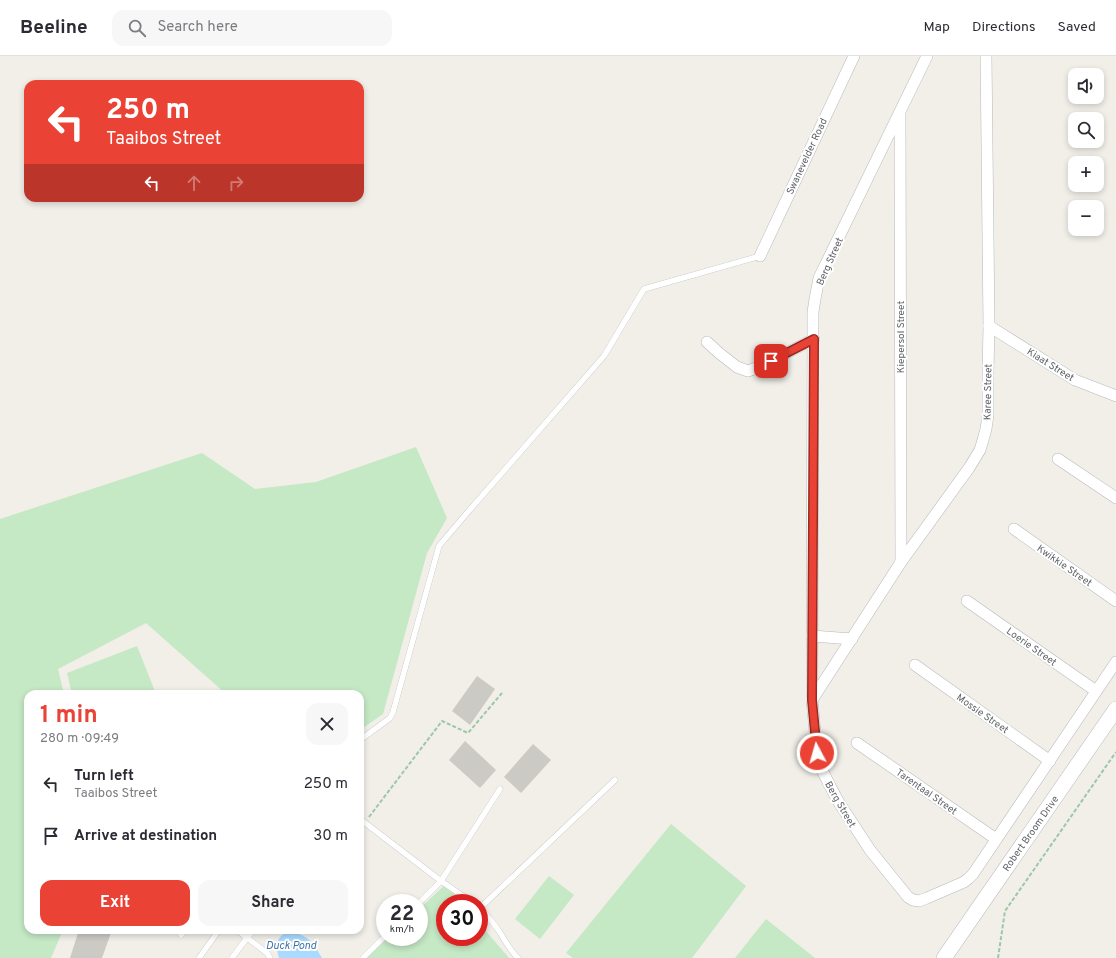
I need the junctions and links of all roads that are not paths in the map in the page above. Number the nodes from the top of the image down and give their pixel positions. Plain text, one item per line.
1 (854, 56) edge
2 (927, 56) edge
3 (986, 56) edge
4 (900, 112) junction
5 (760, 256) joint
6 (989, 326) junction
7 (814, 339) junction
8 (707, 342) dead end
9 (1116, 396) edge
10 (1058, 459) dead end
11 (1116, 498) edge
12 (1014, 529) dead end
13 (901, 562) junction
14 (967, 601) dead end
15 (1116, 601) edge
16 (812, 636) junction
17 (852, 639) junction
18 (1116, 662) edge
19 (915, 665) dead end
20 (1096, 691) junction
21 (812, 700) junction
22 (1116, 709) edge
23 (364, 737) edge
24 (857, 742) dead end
25 (1050, 761) junction
26 (615, 780) dead end
27 (500, 789) dead end
28 (364, 822) edge
29 (996, 839) junction
30 (441, 881) junction
31 (428, 894) edge
32 (460, 894) edge
33 (488, 900) edge
34 (488, 918) edge
35 (216, 934) edge
36 (242, 934) edge
37 (250, 934) edge
38 (247, 938) junction
39 (376, 945) edge
40 (199, 958) edge
41 (232, 958) edge
42 (270, 958) edge
43 (363, 958) edge
44 (518, 958) edge
45 (944, 958) edge

1 - 5 street, Swanevelder Road
2 - 4 street, Berg Street
3 - 6 street, Karee Street
4 - 7 street, Berg Street
4 - 13 street, Kiepersol Street
5 - 23 lane
6 - 9 street, Kiaat Street
6 - 13 street, Karee Street
7 - 8 street
7 - 16 street, Berg Street
10 - 11 street
12 - 15 street, Kwikkie Street
13 - 17 street, Karee Street
14 - 20 street, Loerie Street
16 - 17 street
16 - 21 street, Berg Street
17 - 21 street, Karee Street
18 - 20 street, Berg Street
19 - 25 street, Mossie Street
20 - 25 street, Berg Street
21 - 29 street, Berg Street
22 - 45 street, Robert Broom Drive
24 - 29 street, Tarentaal Street
25 - 29 street, Berg Street
26 - 33 lane
27 - 30 lane
28 - 30 lane
30 - 31 lane
30 - 32 lane
34 - 44 lane
35 - 40 lane
36 - 38 lane
37 - 38 lane
38 - 41 lane
38 - 42 lane
39 - 43 lane

